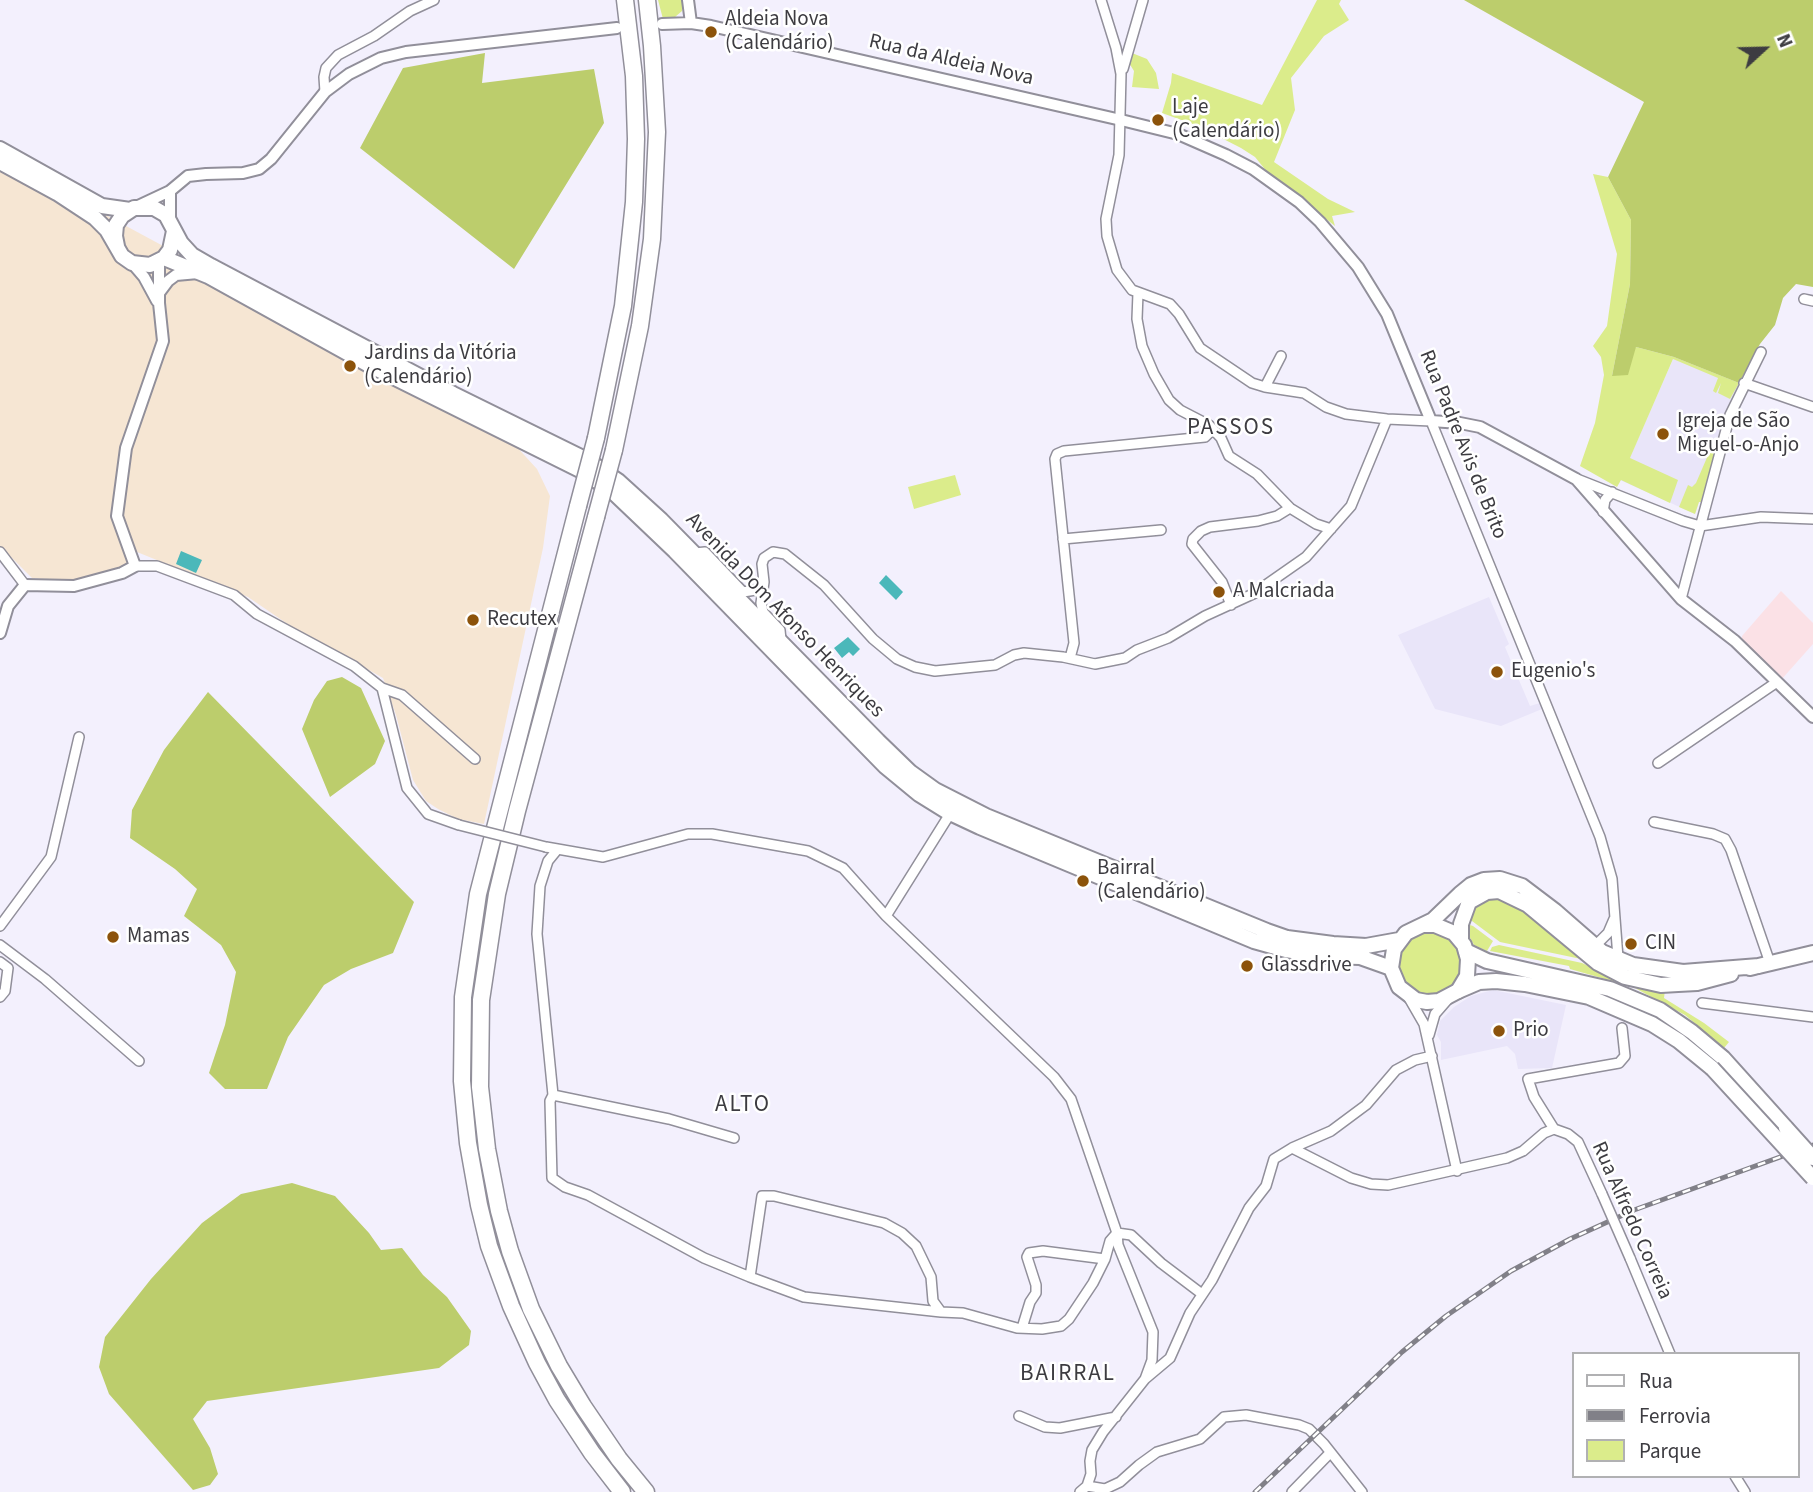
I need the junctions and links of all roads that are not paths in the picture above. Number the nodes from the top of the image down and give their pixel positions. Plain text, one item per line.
1 (434, 0) edge
2 (625, 0) edge
3 (647, 0) edge
4 (688, 0) edge
5 (1101, 0) edge
6 (1143, 0) edge
7 (662, 23) dead end
8 (691, 23) junction
9 (617, 29) dead end
10 (1121, 74) junction
11 (326, 92) junction
12 (1121, 120) junction
13 (0, 149) edge
14 (0, 162) edge
15 (170, 191) junction
16 (132, 209) junction
17 (172, 226) junction
18 (117, 246) junction
19 (161, 260) junction
20 (132, 262) junction
21 (201, 272) junction
22 (1138, 293) junction
23 (159, 298) junction
24 (1761, 352) dead end
25 (1281, 356) dead end
26 (1744, 383) junction
27 (1265, 387) junction
28 (1813, 407) edge
29 (1387, 419) junction
30 (1431, 421) junction
31 (1213, 429) junction
32 (1576, 479) junction
33 (1612, 492) junction
34 (1290, 508) junction
35 (1604, 512) junction
36 (1813, 519) edge
37 (1700, 526) junction
38 (1331, 529) junction
39 (1161, 530) dead end
40 (1063, 539) junction
41 (0, 552) edge
42 (695, 553) junction
43 (135, 566) junction
44 (1686, 576) junction
45 (1664, 581) junction
46 (25, 585) junction
47 (762, 589) junction
48 (1681, 600) junction
49 (1231, 605) junction
50 (0, 633) edge
51 (781, 642) junction
52 (1070, 658) junction
53 (1777, 682) junction
54 (382, 688) junction
55 (1813, 717) edge
56 (79, 737) dead end
57 (475, 760) dead end
58 (1658, 763) dead end
59 (948, 817) dead end
60 (1654, 822) dead end
61 (557, 850) junction
62 (1616, 910) junction
63 (886, 916) junction
64 (1424, 925) junction
65 (0, 926) edge
66 (1399, 940) junction
67 (0, 945) edge
68 (1464, 945) junction
69 (1813, 953) edge
70 (1598, 954) junction
71 (1618, 958) junction
72 (0, 962) edge
73 (1764, 964) junction
74 (1391, 968) junction
75 (1406, 994) junction
76 (1453, 994) junction
77 (0, 997) edge
78 (1702, 1003) dead end
79 (1813, 1017) edge
80 (1622, 1028) dead end
81 (1428, 1040) junction
82 (1432, 1056) junction
83 (139, 1061) dead end
84 (1717, 1063) junction
85 (553, 1095) junction
86 (1554, 1129) junction
87 (734, 1138) dead end
88 (1292, 1148) junction
89 (1813, 1158) edge
90 (1457, 1171) junction
91 (1813, 1178) edge
92 (1117, 1233) junction
93 (1105, 1259) junction
94 (750, 1277) junction
95 (1202, 1294) junction
96 (941, 1312) junction
97 (1022, 1328) junction
98 (1669, 1352) edge
99 (1145, 1379) junction
100 (1019, 1416) dead end
101 (1116, 1418) junction
102 (1330, 1453) junction
103 (1083, 1489) edge
104 (622, 1492) edge
105 (646, 1492) edge
106 (1292, 1492) edge
107 (1362, 1492) edge

1 - 11 street
2 - 104 highway, bridge
3 - 105 highway, bridge
4 - 8 street
5 - 10 street
6 - 10 street
7 - 8 street, Rua da Aldeia Nova
8 - 12 street, Rua da Aldeia Nova
9 - 11 street
10 - 12 street
11 - 15 street
12 - 22 street
12 - 30 street, Rua Padre Avis de Brito
13 - 16 main road, Avenida Dom Afonso Henriques
14 - 18 main road
15 - 16 street
15 - 17 street
16 - 17 main road, Avenida Dom Afonso Henriques
16 - 18 main road
17 - 19 main road
17 - 42 main road, Avenida Dom Afonso Henriques
18 - 20 main road
19 - 20 main road, Avenida Dom Afonso Henriques
19 - 21 main road, Avenida Dom Afonso Henriques
19 - 23 street
20 - 23 street
21 - 23 street
21 - 74 main road, Avenida Dom Afonso Henriques
22 - 27 street
22 - 31 street
23 - 43 street
24 - 26 street
25 - 27 street
26 - 28 street
26 - 37 street
27 - 29 street
29 - 30 street
29 - 38 street
30 - 32 street
30 - 62 street, Rua Padre Avis de Brito
31 - 34 street
31 - 40 street
32 - 33 street
32 - 35 street
33 - 35 street
33 - 37 street
34 - 38 street
34 - 49 street
35 - 45 street
36 - 37 street
37 - 44 street
38 - 49 street
39 - 40 street
40 - 52 street
41 - 46 street
42 - 47 street
42 - 51 main road, Avenida Dom Afonso Henriques
43 - 46 street
43 - 54 street
44 - 45 street
44 - 48 street
45 - 48 street
46 - 50 street
47 - 51 street
47 - 52 street
48 - 53 street
49 - 52 street
51 - 66 main road, Avenida Dom Afonso Henriques
53 - 55 street
53 - 58 street
54 - 57 street
54 - 61 street, bridge
56 - 65 street
59 - 63 street
60 - 73 street
61 - 63 street
61 - 85 street
62 - 70 street
62 - 71 street, Rua Padre Avis de Brito
63 - 92 street
64 - 66 main road, Avenida Dom Afonso Henriques
64 - 68 main road
64 - 70 main road, Avenida Dom Afonso Henriques
66 - 74 main road
67 - 83 street
68 - 70 main road, Avenida Dom Afonso Henriques
68 - 76 main road, Avenida Dom Afonso Henriques
68 - 84 main road
69 - 73 main road, Avenida Dom Afonso Henriques
70 - 71 main road, Avenida Dom Afonso Henriques
70 - 73 main road, Avenida Dom Afonso Henriques
71 - 73 main road, Avenida Dom Afonso Henriques
72 - 77 street
74 - 75 main road
75 - 76 main road
75 - 81 street
76 - 81 street
76 - 84 main road
78 - 79 street
80 - 86 street, Rua Alfredo Correia
81 - 82 street
82 - 88 street
82 - 90 street
84 - 89 main road, bridge
84 - 91 main road, bridge
85 - 87 street
85 - 94 street
86 - 90 street
86 - 98 street, Rua Alfredo Correia, bridge
88 - 90 street
88 - 95 street
92 - 93 street
92 - 95 street
92 - 99 street
93 - 97 street
93 - 97 street
94 - 96 street
94 - 96 street
95 - 99 street
96 - 97 street
99 - 101 street
100 - 101 street
101 - 103 street
102 - 103 street
102 - 106 street
102 - 107 street

